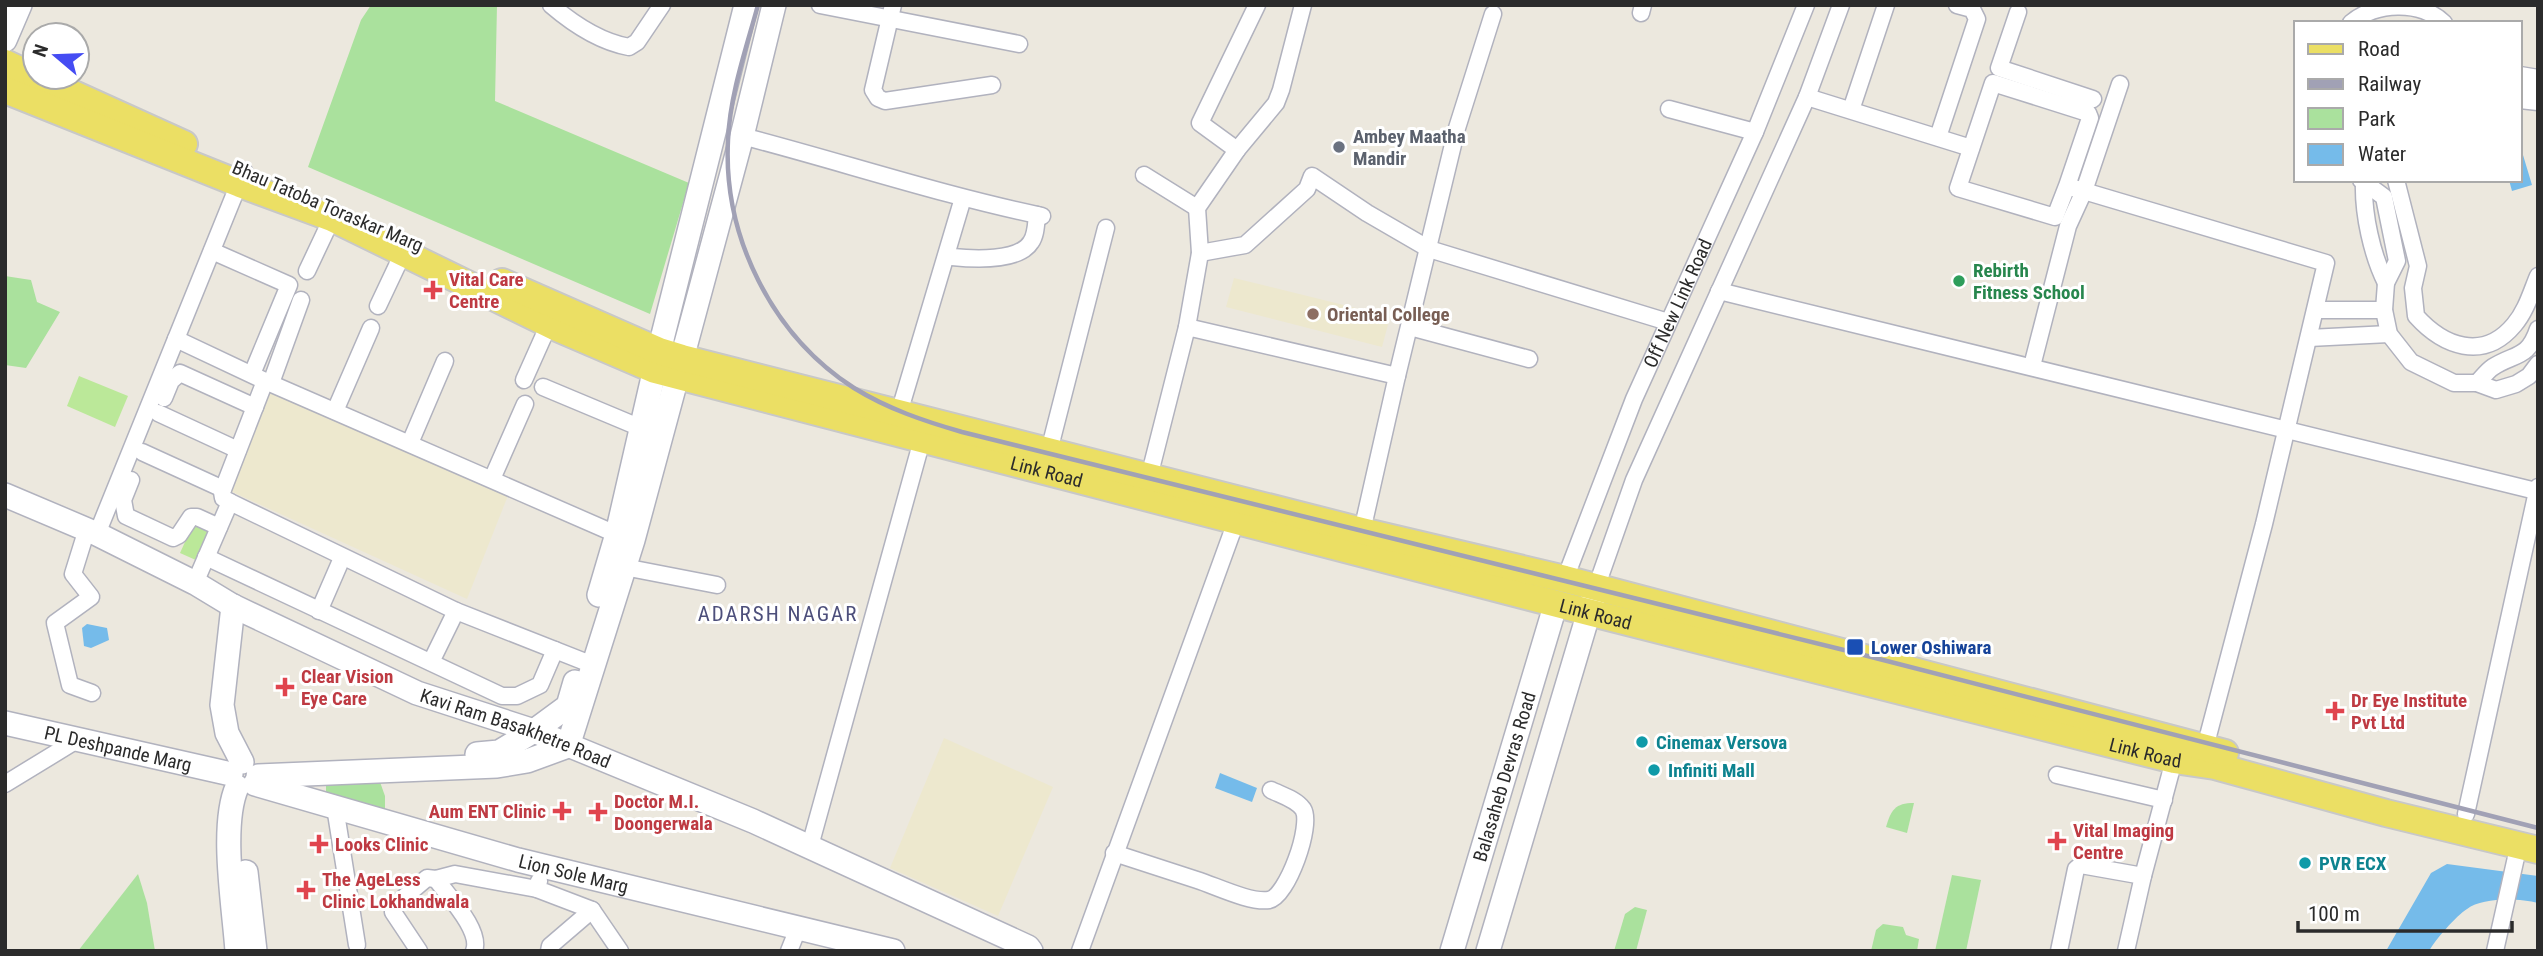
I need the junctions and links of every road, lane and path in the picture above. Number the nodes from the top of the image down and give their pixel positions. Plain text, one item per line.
1 (20, 5) edge
2 (551, 5) edge
3 (662, 5) edge
4 (746, 5) edge
5 (774, 5) edge
6 (820, 5) edge
7 (1257, 5) edge
8 (1303, 5) edge
9 (1806, 5) edge
10 (1842, 5) edge
11 (1886, 5) edge
12 (1957, 5) edge
13 (892, 12) edge
14 (2018, 12) dead end
15 (1493, 14) dead end
16 (2354, 21) edge
17 (2441, 21) edge
18 (5, 40) edge
19 (1018, 44) dead end
20 (5, 63) edge
21 (1999, 68) junction
22 (21, 70) edge
23 (1993, 83) junction
24 (2120, 84) dead end
25 (992, 85) dead end
26 (5, 90) edge
27 (64, 91) edge
28 (1807, 97) junction
29 (2093, 99) dead end
30 (1669, 109) dead end
31 (1851, 110) junction
32 (1755, 132) junction
33 (742, 136) junction
34 (1938, 136) junction
35 (1971, 148) junction
36 (1237, 150) junction
37 (1144, 175) dead end
38 (242, 177) junction
39 (2362, 182) edge
40 (2397, 182) edge
41 (2067, 186) junction
42 (2084, 191) junction
43 (963, 198) junction
44 (1197, 208) junction
45 (332, 218) junction
46 (1106, 228) dead end
47 (1429, 249) junction
48 (212, 251) junction
49 (403, 253) junction
50 (1200, 253) junction
51 (952, 257) dead end
52 (307, 271) dead end
53 (2538, 276) edge
54 (1719, 290) junction
55 (301, 300) dead end
56 (378, 306) dead end
57 (2316, 310) junction
58 (2384, 310) junction
59 (1668, 322) junction
60 (550, 324) junction
61 (1187, 327) junction
62 (1410, 327) junction
63 (371, 328) dead end
64 (2538, 329) edge
65 (2389, 334) junction
66 (2309, 338) junction
67 (176, 339) junction
68 (2526, 352) junction
69 (1529, 359) dead end
70 (445, 361) dead end
71 (668, 364) junction
72 (2032, 366) junction
73 (2536, 372) edge
74 (1397, 376) junction
75 (263, 379) junction
76 (524, 380) dead end
77 (2477, 383) junction
78 (543, 387) dead end
79 (525, 404) dead end
80 (255, 407) junction
81 (335, 411) junction
82 (158, 413) junction
83 (884, 416) junction
84 (641, 428) junction
85 (2287, 430) junction
86 (922, 440) junction
87 (410, 443) junction
88 (238, 450) junction
89 (1049, 451) junction
90 (142, 452) junction
91 (1149, 477) junction
92 (492, 479) junction
93 (2537, 489) edge
94 (5, 495) edge
95 (226, 496) junction
96 (1240, 511) junction
97 (219, 527) junction
98 (1362, 531) junction
99 (92, 532) junction
100 (625, 537) junction
101 (206, 557) junction
102 (342, 558) junction
103 (624, 567) junction
104 (195, 583) junction
105 (717, 585) dead end
106 (1561, 591) junction
107 (1592, 600) junction
108 (233, 606) junction
109 (320, 611) junction
110 (456, 611) junction
111 (555, 650) junction
112 (431, 662) junction
113 (587, 663) junction
114 (92, 693) dead end
115 (5, 723) edge
116 (534, 731) junction
117 (77, 740) junction
118 (568, 746) junction
119 (2202, 756) junction
120 (2174, 760) junction
121 (2057, 775) dead end
122 (247, 778) junction
123 (5, 784) edge
124 (1271, 790) dead end
125 (2164, 800) junction
126 (335, 807) junction
127 (2466, 814) junction
128 (810, 846) junction
129 (2527, 847) edge
130 (1114, 853) junction
131 (542, 865) junction
132 (2143, 876) junction
133 (436, 879) junction
134 (537, 889) junction
135 (592, 910) junction
136 (799, 926) junction
137 (357, 945) dead end
138 (237, 951) edge
139 (255, 951) edge
140 (419, 951) edge
141 (474, 951) edge
142 (549, 951) edge
143 (621, 951) edge
144 (789, 951) edge
145 (893, 951) edge
146 (1031, 951) edge
147 (1080, 951) edge
148 (1452, 951) edge
149 (1488, 951) edge
150 (2059, 951) edge
151 (2126, 951) edge
152 (2495, 951) edge

1 - 18 main road
2 - 3 street
4 - 71 main road
5 - 33 main road
6 - 13 street
7 - 36 street
8 - 36 street
9 - 32 street, Off New Link Road
10 - 28 street
11 - 31 street
12 - 34 street
13 - 19 street
13 - 25 street
14 - 21 street
15 - 47 street
16 - 17 street
20 - 22 main road, Bhau Tatoba Toraskar Marg
21 - 23 street
21 - 29 street
23 - 35 street
23 - 41 street
24 - 42 street
26 - 38 main road, Bhau Tatoba Toraskar Marg
27 - 38 main road, Bhau Tatoba Toraskar Marg
28 - 31 street
28 - 54 street
30 - 32 street
31 - 34 street
32 - 59 street, Off New Link Road
33 - 43 street
33 - 71 main road
34 - 35 street
35 - 41 street
36 - 44 street
37 - 44 street
38 - 45 main road, Bhau Tatoba Toraskar Marg
38 - 48 street
38 - 71 main road, Bhau Tatoba Toraskar Marg
39 - 58 street
40 - 53 street
41 - 42 street
42 - 57 street
42 - 72 street
43 - 51 street
43 - 83 street
44 - 50 street
45 - 49 main road, Bhau Tatoba Toraskar Marg
45 - 52 street
46 - 89 street
47 - 50 street
47 - 59 street
47 - 62 street
48 - 67 street
48 - 75 street
49 - 56 street
49 - 60 main road, Bhau Tatoba Toraskar Marg
50 - 61 street
54 - 72 street
54 - 107 street
55 - 75 street
57 - 58 street
57 - 66 street
58 - 65 street
59 - 106 street, Off New Link Road
60 - 71 main road, Bhau Tatoba Toraskar Marg
60 - 76 street
61 - 74 street
61 - 91 street
62 - 69 street
62 - 74 street
63 - 81 street
64 - 68 street
65 - 66 street
65 - 77 street
66 - 85 street
67 - 75 street
67 - 99 street
68 - 73 street
68 - 77 street
70 - 87 street
71 - 83 main road, Link Road
71 - 84 main road
71 - 100 main road
72 - 85 street
73 - 77 street
74 - 98 street
75 - 80 street
75 - 81 street
78 - 84 street
79 - 92 street
80 - 82 street
80 - 88 street
81 - 87 street
82 - 88 street
82 - 90 street
83 - 86 main road, Link Road
83 - 89 main road, Link Road
84 - 100 main road
85 - 93 street
85 - 119 street
86 - 96 main road, Link Road
86 - 128 street
87 - 92 street
88 - 95 street
89 - 91 main road, Link Road
90 - 95 street
90 - 97 street
91 - 96 main road, Link Road
92 - 100 street
93 - 127 street
94 - 99 main road, Kavi Ram Basakhetre Road
95 - 97 street
95 - 102 street
96 - 98 main road, Link Road
96 - 106 main road, Link Road
96 - 130 street
97 - 101 street
98 - 106 main road, Link Road
99 - 104 main road, Kavi Ram Basakhetre Road
99 - 114 street
100 - 103 main road
100 - 113 main road
101 - 104 street
101 - 109 street
102 - 109 street
102 - 110 street
103 - 105 street
103 - 113 main road
104 - 108 main road, Kavi Ram Basakhetre Road
106 - 107 main road, Link Road
106 - 148 main road, Balasaheb Devras Road
107 - 119 main road, Link Road
107 - 120 main road, Link Road
107 - 149 main road, Balasaheb Devras Road
108 - 116 main road, Kavi Ram Basakhetre Road
108 - 122 main road
109 - 112 street
110 - 111 street
110 - 112 street
111 - 112 street
111 - 113 street
113 - 116 main road
113 - 118 main road
115 - 117 main road, PL Deshpande Marg
116 - 118 main road, Kavi Ram Basakhetre Road
116 - 122 main road
117 - 122 main road, PL Deshpande Marg
117 - 123 street
118 - 122 main road
118 - 128 main road, Kavi Ram Basakhetre Road
119 - 120 main road, Link Road
119 - 127 main road, Link Road
119 - 129 main road, Link Road
120 - 125 street
121 - 125 street
122 - 126 main road, Lion Sole Marg
122 - 138 main road
122 - 139 main road
124 - 130 street
125 - 132 street
126 - 131 main road, Lion Sole Marg
126 - 137 street
127 - 129 main road, Link Road
128 - 146 main road, Kavi Ram Basakhetre Road
129 - 152 street
130 - 147 street
131 - 134 street
131 - 136 main road, Lion Sole Marg
132 - 150 street
132 - 151 street
133 - 134 street
133 - 140 street
133 - 141 street
134 - 135 street
135 - 142 street
135 - 143 street
136 - 144 street
136 - 145 main road, Lion Sole Marg

